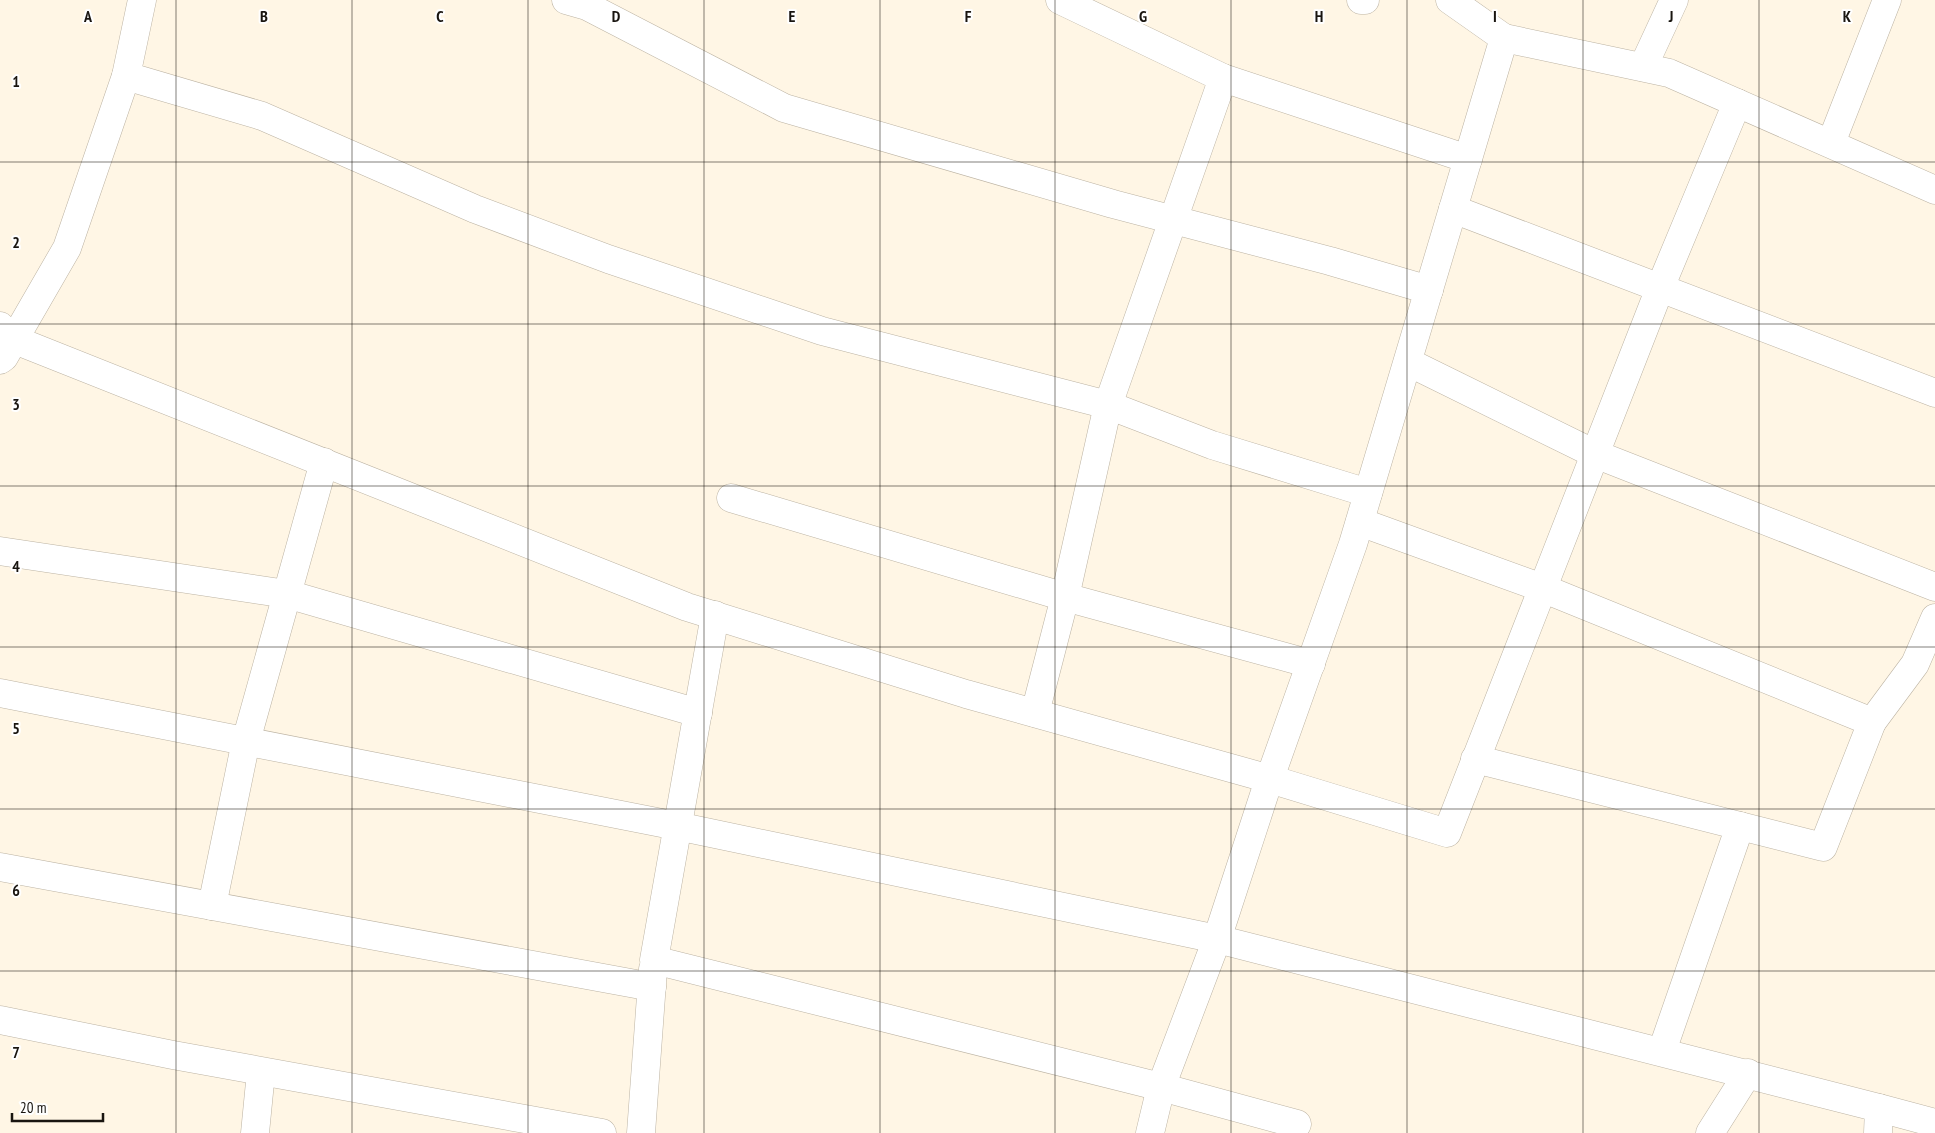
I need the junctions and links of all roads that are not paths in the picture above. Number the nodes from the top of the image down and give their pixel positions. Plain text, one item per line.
1 (142, 0) edge
2 (566, 0) edge
3 (1060, 0) edge
4 (1361, 0) edge
5 (1365, 0) edge
6 (1450, 0) edge
7 (1674, 0) edge
8 (1887, 0) edge
9 (1504, 38) junction
10 (1642, 67) junction
11 (126, 76) junction
12 (1222, 78) junction
13 (1737, 103) junction
14 (1831, 143) junction
15 (1468, 159) junction
16 (1935, 190) edge
17 (1453, 209) junction
18 (1174, 220) junction
19 (1660, 288) junction
20 (1429, 290) junction
21 (5, 342) edge
22 (1408, 362) junction
23 (1935, 393) edge
24 (1108, 405) junction
25 (1595, 454) junction
26 (324, 462) junction
27 (1368, 493) junction
28 (731, 498) dead end
29 (1360, 522) junction
30 (0, 551) edge
31 (1935, 587) edge
32 (1542, 588) junction
33 (287, 594) junction
34 (1065, 596) junction
35 (715, 616) junction
36 (1935, 618) edge
37 (1311, 664) junction
38 (0, 693) edge
39 (698, 713) junction
40 (1035, 713) junction
41 (1872, 722) junction
42 (246, 741) junction
43 (1475, 759) junction
44 (1270, 779) junction
45 (678, 826) junction
46 (1740, 826) junction
47 (0, 867) edge
48 (212, 906) junction
49 (1217, 939) junction
50 (654, 960) junction
51 (652, 988) junction
52 (0, 1020) edge
53 (1662, 1051) junction
54 (261, 1072) junction
55 (1748, 1073) junction
56 (1161, 1087) junction
57 (1878, 1120) edge
58 (1935, 1122) edge
59 (1297, 1124) dead end
60 (255, 1133) edge
61 (602, 1133) edge
62 (641, 1133) edge
63 (1150, 1133) edge
64 (1710, 1133) edge

1 - 11 street
2 - 18 street
3 - 12 street
4 - 5 street
6 - 9 street
7 - 10 street
8 - 14 street
9 - 10 street
9 - 15 street
10 - 13 street
11 - 21 street
11 - 24 street
12 - 15 street
12 - 18 street
13 - 14 street
13 - 19 street
14 - 16 street
15 - 17 street
17 - 19 street
17 - 20 street
18 - 20 street
18 - 24 street
19 - 23 street
19 - 25 street
20 - 22 street
21 - 26 street
22 - 25 street
22 - 27 street
24 - 27 street
24 - 34 street
25 - 31 street
25 - 32 street
26 - 33 street
26 - 35 street
27 - 29 street
28 - 34 street
29 - 32 street
29 - 37 street
30 - 33 street
32 - 41 street
32 - 43 street
33 - 39 street
33 - 42 street
34 - 37 street
34 - 40 street
35 - 39 street
35 - 40 street
36 - 41 street
37 - 44 street
38 - 42 street
39 - 45 street
40 - 44 street
41 - 46 street
42 - 45 street
42 - 48 street
43 - 44 street
43 - 46 street
44 - 49 street
45 - 49 street
45 - 50 street
46 - 53 street
47 - 48 street
48 - 51 street
49 - 53 street
49 - 56 street
50 - 51 street
50 - 56 street
51 - 62 street
52 - 54 street
53 - 55 street
54 - 60 street
54 - 61 street
55 - 57 street
55 - 64 street
56 - 59 street
56 - 63 street
57 - 58 street

